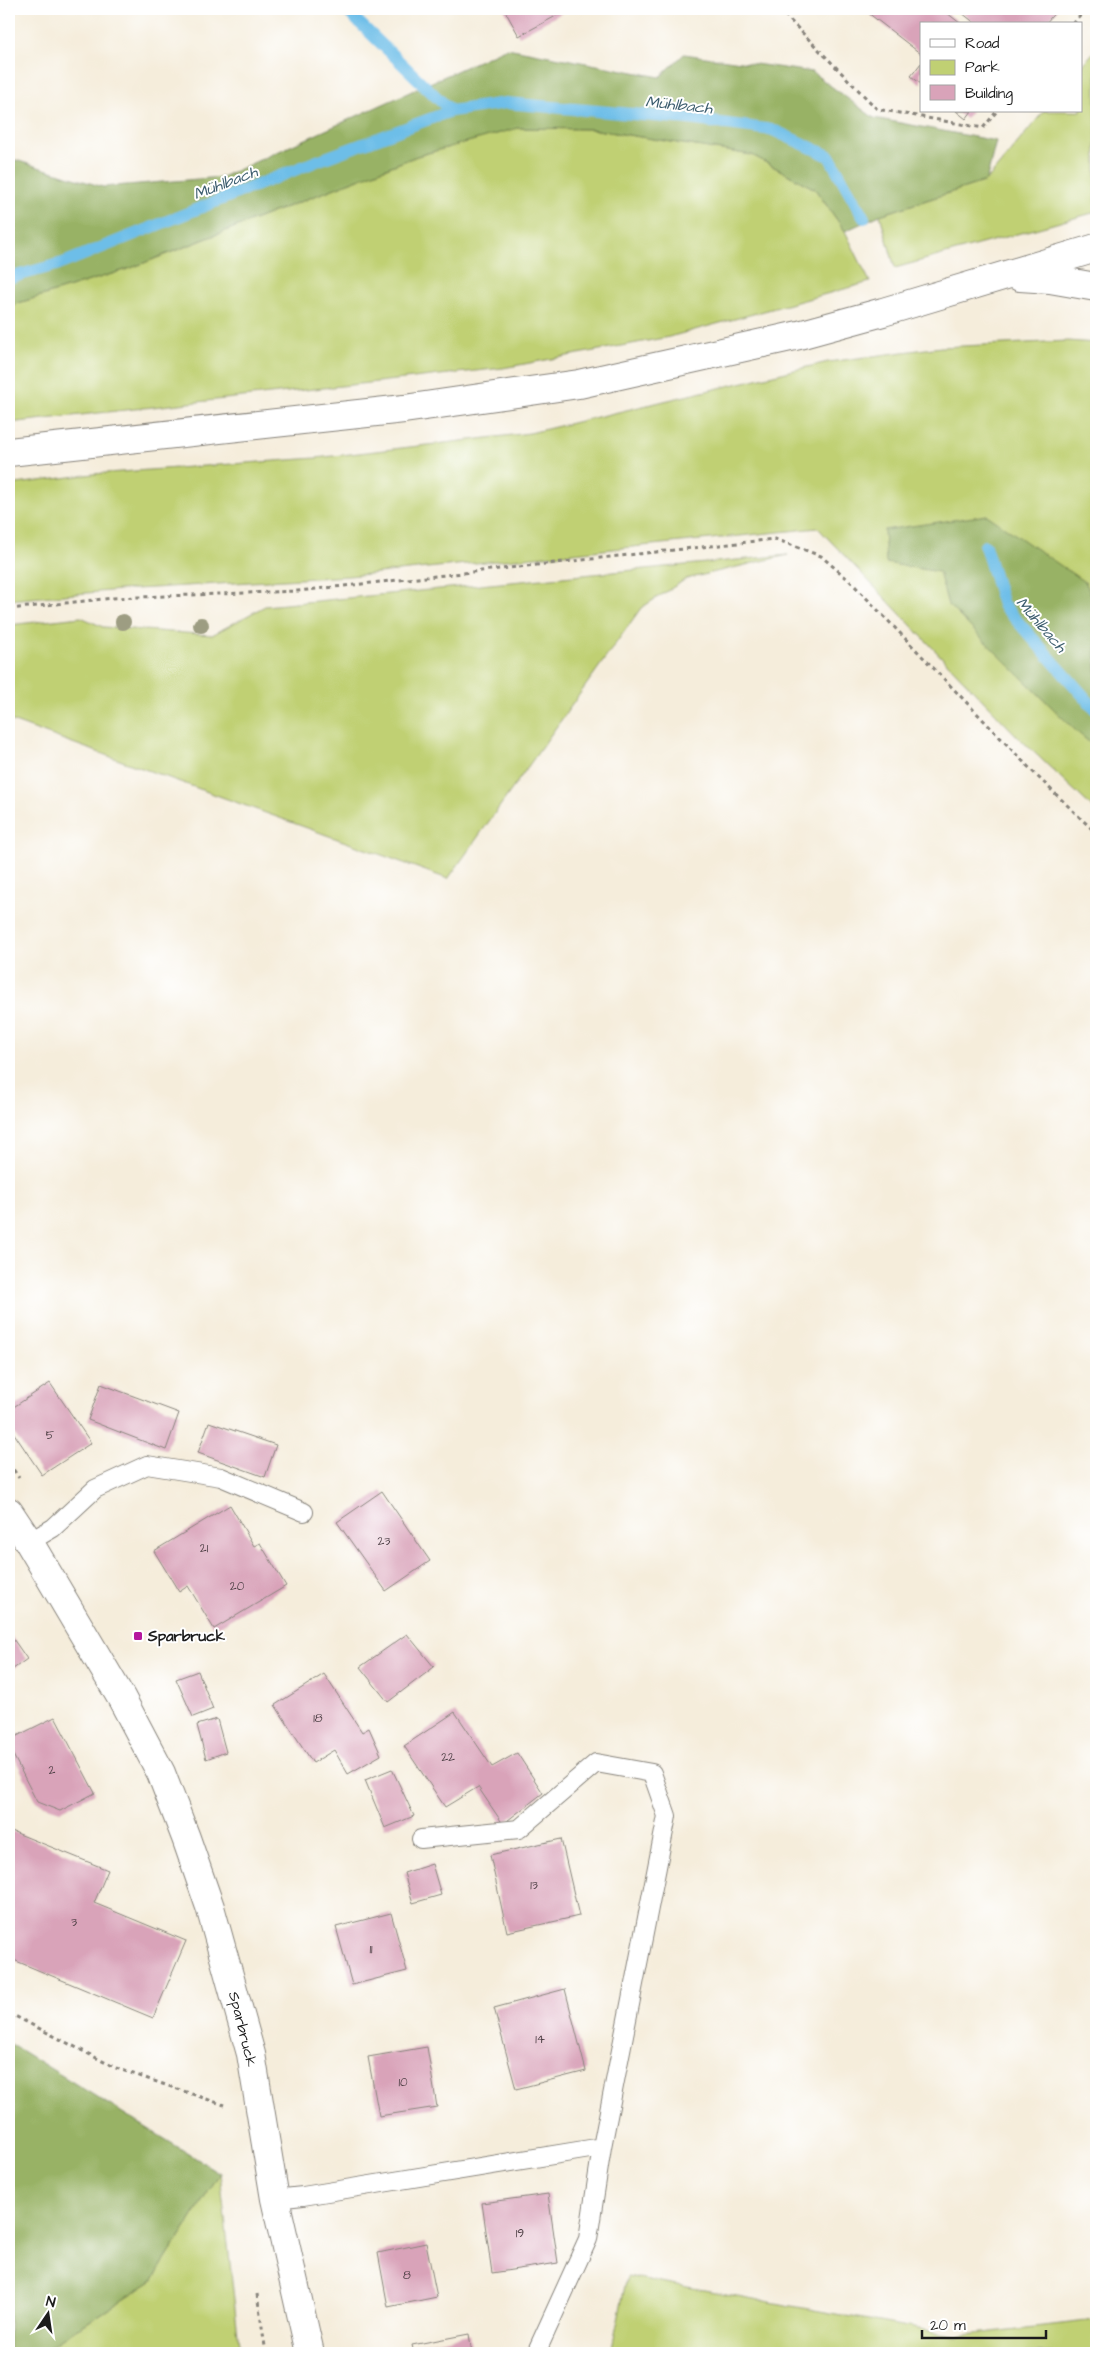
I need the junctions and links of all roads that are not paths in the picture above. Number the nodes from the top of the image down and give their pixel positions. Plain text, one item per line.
1 (1096, 248) edge
2 (1001, 277) junction
3 (1096, 287) edge
4 (9, 452) edge
5 (9, 1512) edge
6 (304, 1512) dead end
7 (29, 1542) junction
8 (420, 1839) dead end
9 (602, 2147) junction
10 (275, 2199) junction
11 (310, 2353) edge
12 (536, 2353) edge

1 - 2 main road
2 - 3 main road
2 - 4 main road
5 - 7 main road, Sparbruck
6 - 7 lane
7 - 10 main road, Sparbruck
8 - 9 lane
9 - 10 lane
9 - 12 lane
10 - 11 main road, Sparbruck

